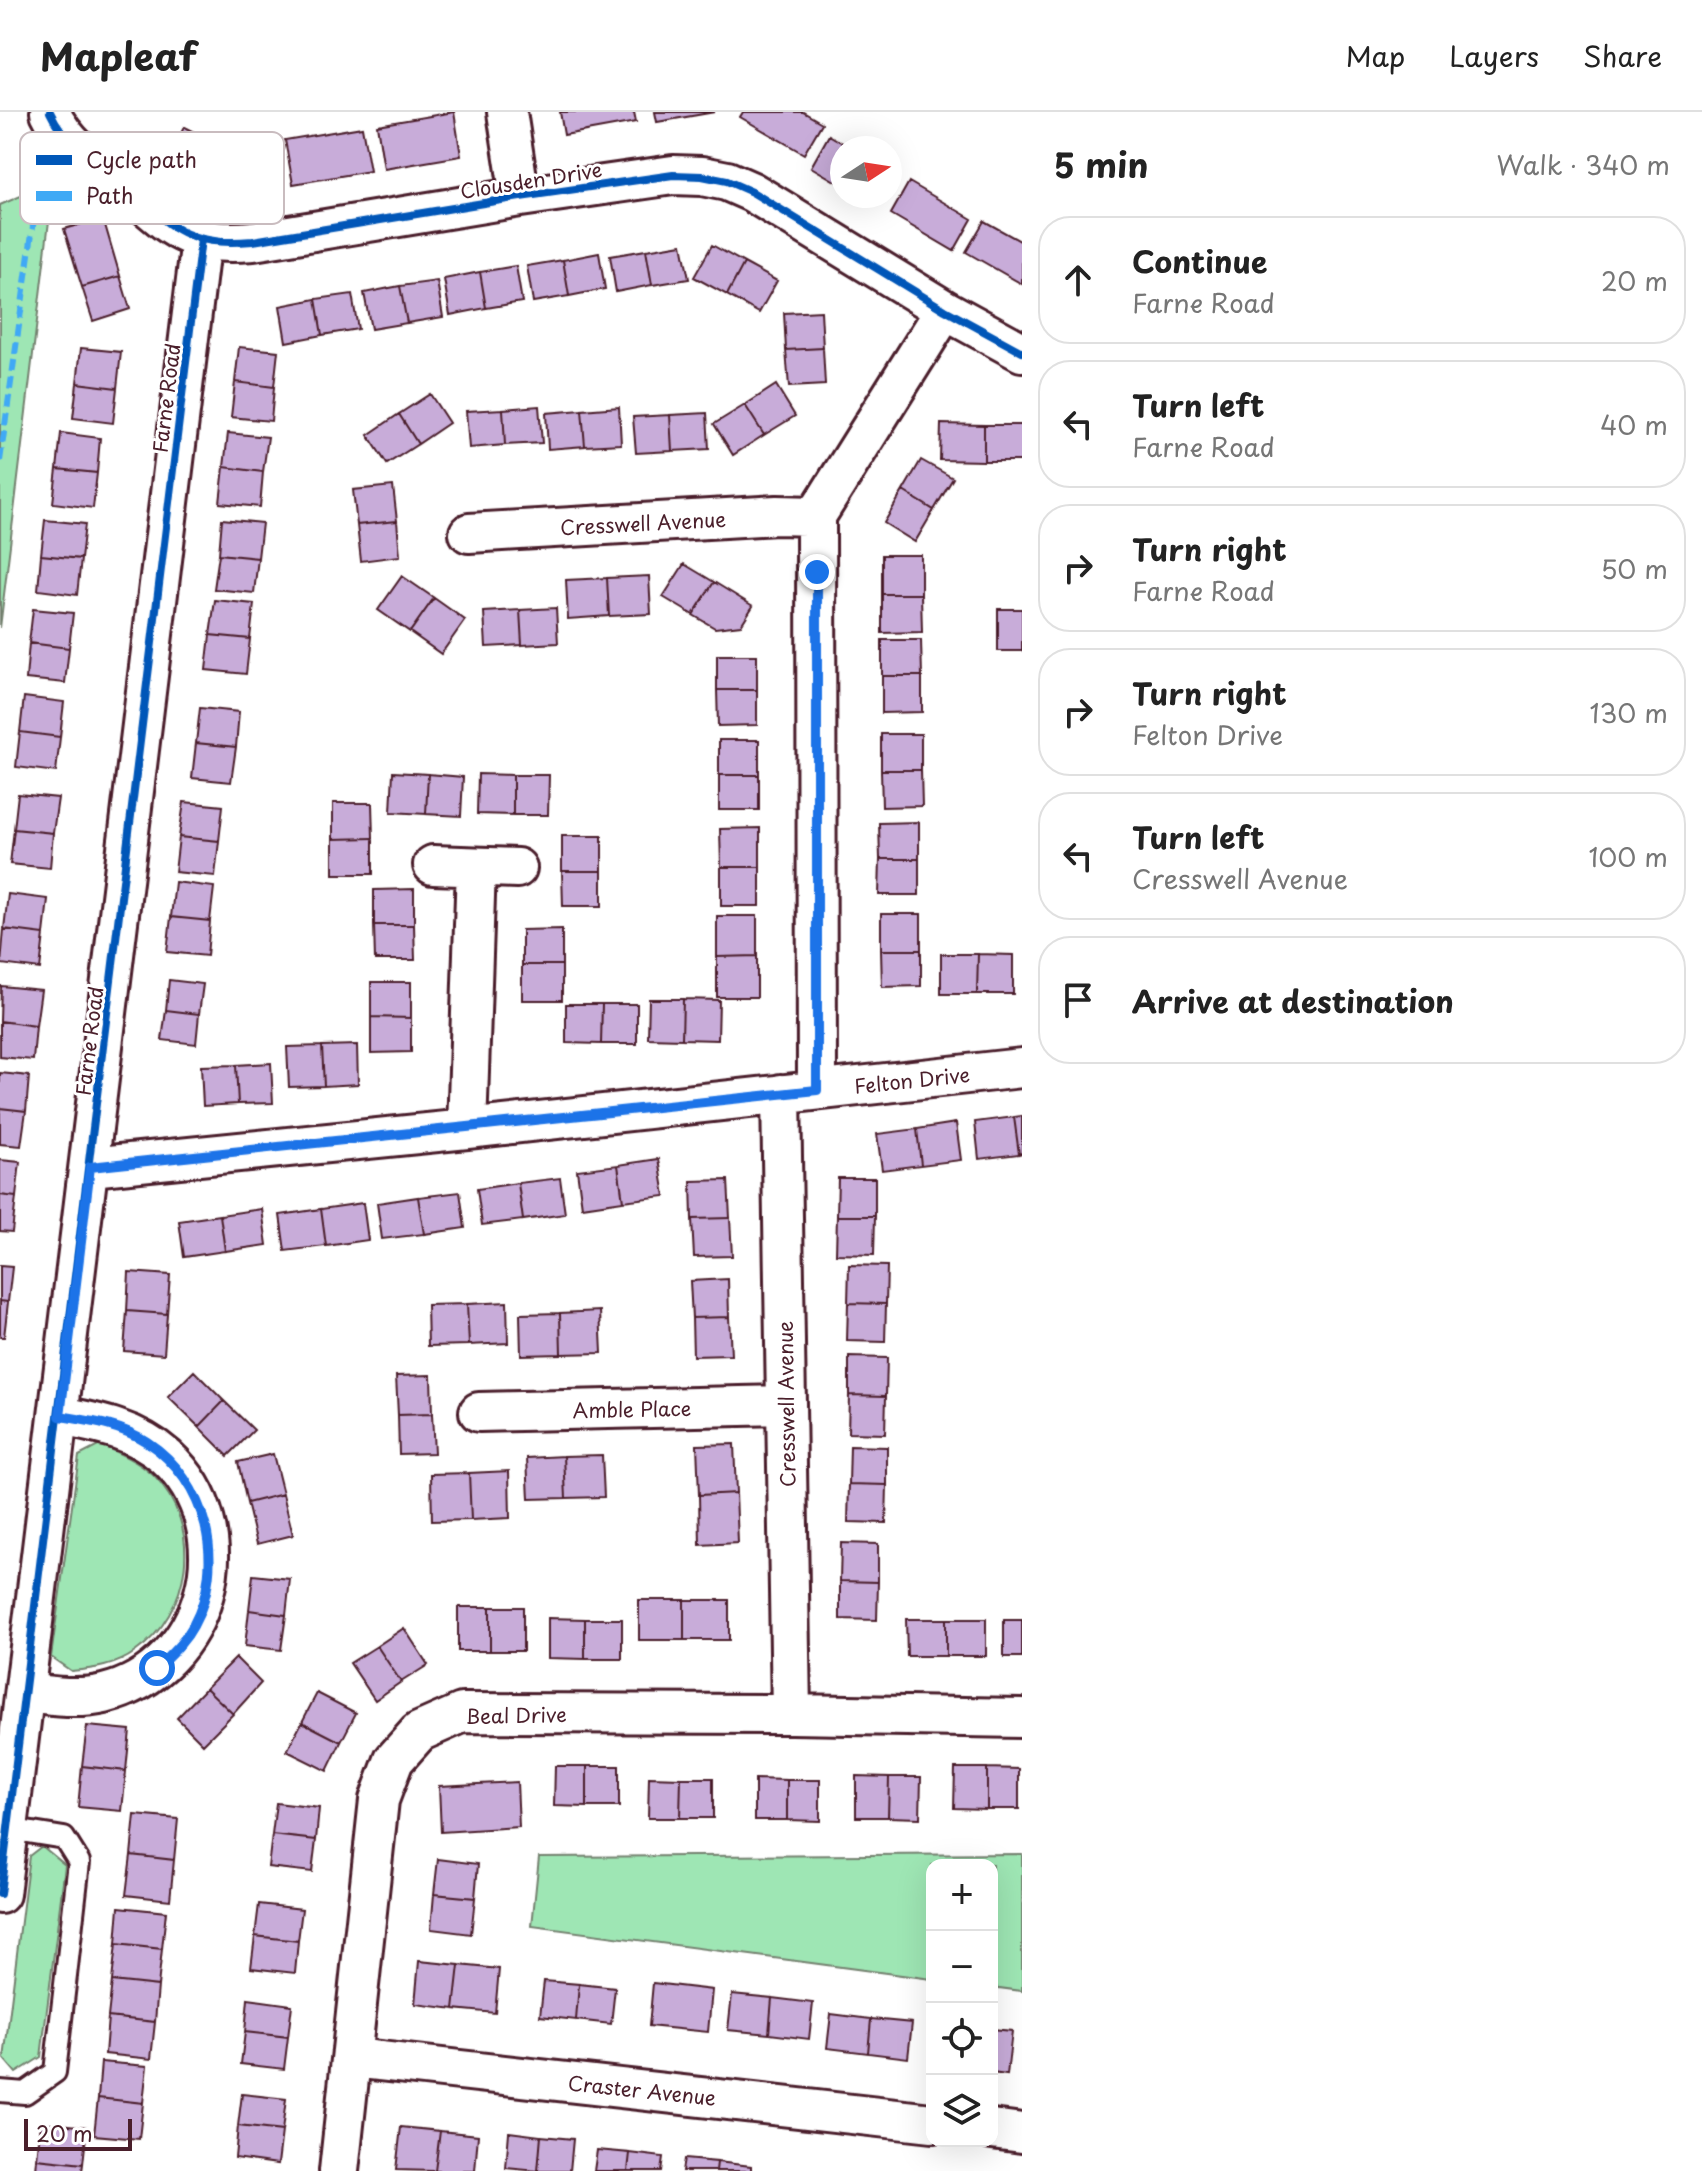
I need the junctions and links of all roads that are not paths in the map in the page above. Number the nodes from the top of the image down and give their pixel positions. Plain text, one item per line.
1 (50, 112) edge
2 (507, 112) edge
3 (62, 132) edge
4 (520, 197) junction
5 (171, 224) edge
6 (201, 239) junction
7 (945, 310) junction
8 (1022, 352) edge
9 (816, 516) junction
10 (469, 533) dead end
11 (433, 865) dead end
12 (476, 867) junction
13 (517, 868) dead end
14 (1022, 1068) edge
15 (799, 1092) junction
16 (467, 1129) junction
17 (90, 1167) junction
18 (786, 1405) junction
19 (479, 1412) dead end
20 (60, 1416) junction
21 (25, 1693) junction
22 (791, 1714) junction
23 (1022, 1718) edge
24 (8, 1829) junction
25 (0, 1894) edge
26 (353, 2058) junction
27 (0, 2091) edge
28 (926, 2122) edge
29 (998, 2130) edge
30 (1022, 2133) edge
31 (339, 2171) edge

1 - 3 street, Clousden Drive
2 - 4 street
4 - 6 street, Clousden Drive
4 - 7 street, Clousden Drive
5 - 6 street, Clousden Drive
6 - 17 street, Farne Road
7 - 8 street, Clousden Drive
7 - 9 street
9 - 10 street, Cresswell Avenue
9 - 15 street, Cresswell Avenue
11 - 12 street
12 - 13 street
12 - 16 street
14 - 15 street, Felton Drive
15 - 16 street, Felton Drive
15 - 18 street, Cresswell Avenue
16 - 17 street, Felton Drive
17 - 20 street, Farne Road
18 - 19 street, Amble Place
18 - 22 street, Cresswell Avenue
20 - 21 street, Farne Road
20 - 21 street
21 - 24 street, Farne Road
22 - 23 street, Beal Drive
22 - 26 street, Beal Drive
24 - 25 street, Farne Road
24 - 27 lane
26 - 28 street, Craster Avenue
26 - 31 street, Beal Drive
29 - 30 street

